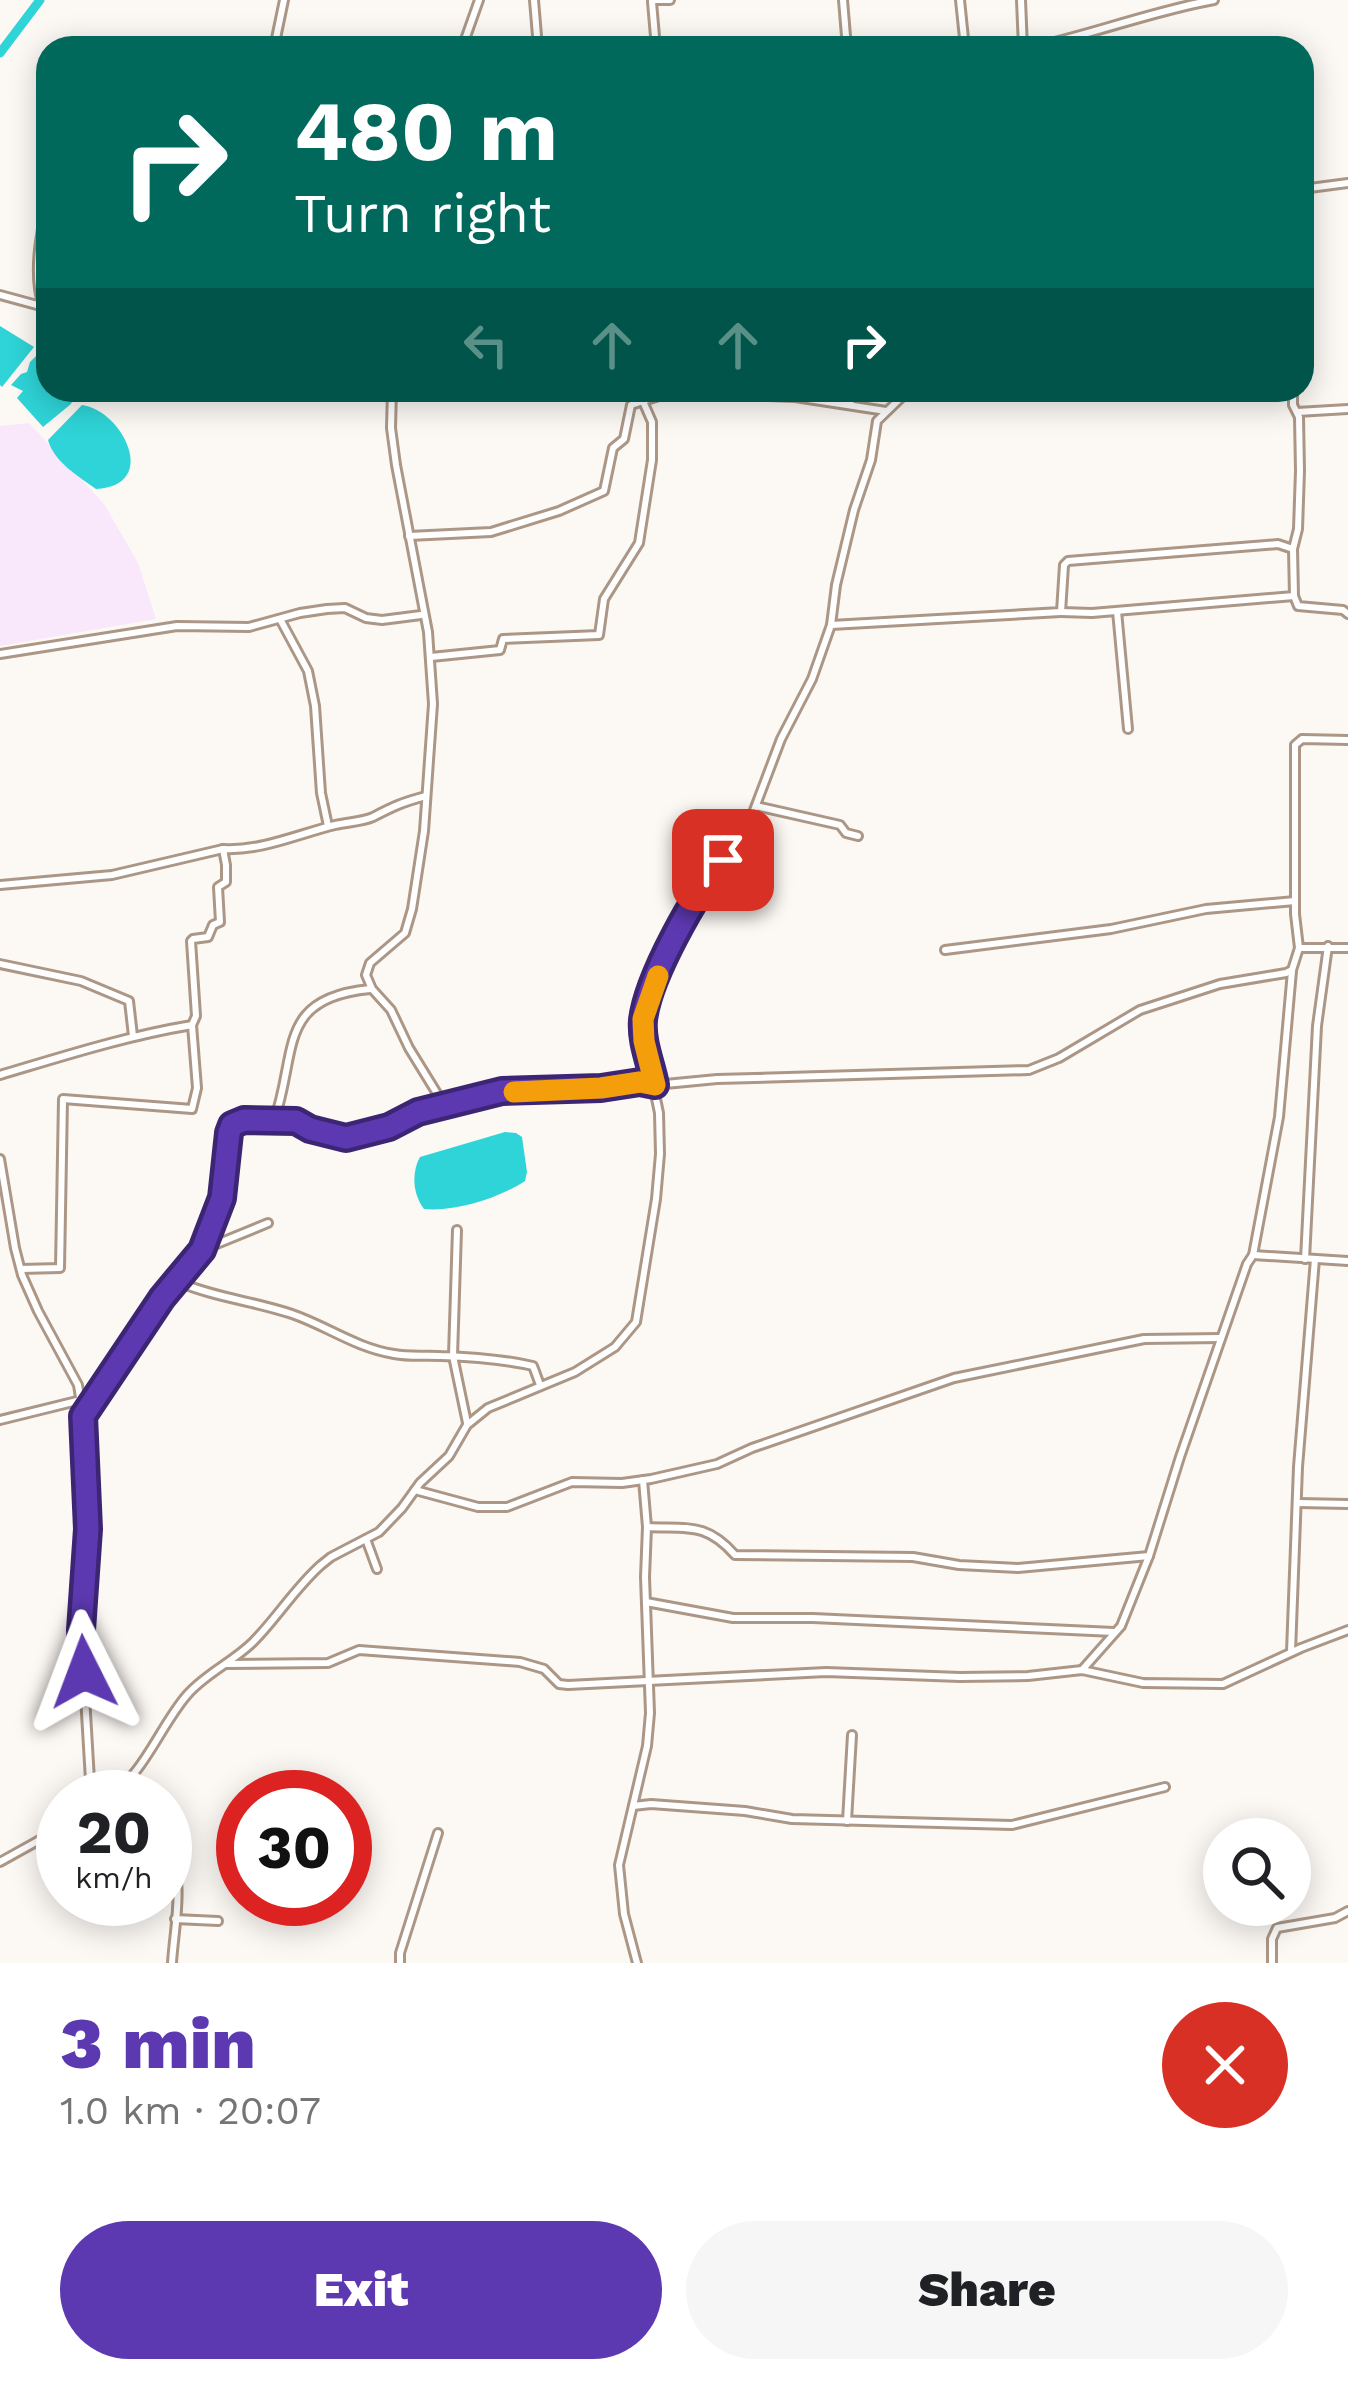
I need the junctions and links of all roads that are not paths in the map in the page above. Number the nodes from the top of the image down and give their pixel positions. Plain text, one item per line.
1 (284, 0) edge
2 (479, 0) edge
3 (534, 0) edge
4 (670, 0) edge
5 (843, 0) edge
6 (960, 0) edge
7 (1021, 0) edge
8 (1214, 0) edge
9 (652, 1) edge
10 (276, 36) edge
11 (466, 36) edge
12 (537, 36) edge
13 (655, 36) edge
14 (846, 36) edge
15 (964, 36) edge
16 (1025, 36) edge
17 (1081, 36) edge
18 (1348, 183) edge
19 (1314, 187) edge
20 (0, 295) edge
21 (36, 305) edge
22 (392, 402) edge
23 (636, 402) edge
24 (643, 402) edge
25 (834, 402) edge
26 (896, 402) edge
27 (1293, 402) edge
28 (850, 404) joint
29 (1348, 409) edge
30 (886, 411) junction
31 (1297, 412) junction
32 (409, 536) junction
33 (1293, 549) junction
34 (1294, 596) junction
35 (1117, 611) junction
36 (1061, 612) junction
37 (1348, 614) edge
38 (422, 615) junction
39 (280, 619) junction
40 (830, 625) junction
41 (0, 654) edge
42 (430, 657) junction
43 (1128, 729) dead end
44 (1348, 740) edge
45 (426, 796) junction
46 (755, 806) junction
47 (328, 826) junction
48 (858, 836) dead end
49 (223, 849) junction
50 (0, 885) edge
51 (1295, 901) junction
52 (1328, 946) junction
53 (1298, 948) junction
54 (1348, 948) edge
55 (945, 950) dead end
56 (0, 964) edge
57 (1292, 970) junction
58 (372, 989) junction
59 (191, 1025) junction
60 (133, 1037) junction
61 (0, 1075) edge
62 (655, 1085) junction
63 (448, 1106) junction
64 (274, 1121) junction
65 (0, 1159) edge
66 (268, 1223) dead end
67 (457, 1230) dead end
68 (202, 1250) junction
69 (1253, 1255) junction
70 (1305, 1259) junction
71 (1315, 1259) junction
72 (1348, 1261) edge
73 (21, 1269) junction
74 (176, 1281) junction
75 (1222, 1338) junction
76 (453, 1356) junction
77 (540, 1385) junction
78 (81, 1400) junction
79 (83, 1416) junction
80 (0, 1420) edge
81 (467, 1425) junction
82 (643, 1480) junction
83 (415, 1490) junction
84 (1297, 1503) junction
85 (1348, 1504) edge
86 (647, 1527) junction
87 (366, 1539) junction
88 (1149, 1556) junction
89 (377, 1569) dead end
90 (646, 1602) junction
91 (1348, 1630) edge
92 (1116, 1632) junction
93 (1291, 1652) junction
94 (222, 1664) junction
95 (1082, 1670) junction
96 (648, 1682) junction
97 (851, 1735) dead end
98 (90, 1770) edge
99 (135, 1770) edge
100 (1166, 1787) dead end
101 (633, 1806) junction
102 (847, 1821) junction
103 (438, 1833) dead end
104 (36, 1842) edge
105 (0, 1862) edge
106 (1348, 1911) edge
107 (174, 1926) edge
108 (172, 1963) edge
109 (400, 1963) edge
110 (637, 1963) edge
111 (1272, 1963) edge

1 - 10 street
2 - 11 street
3 - 12 street
4 - 9 street
5 - 14 street
6 - 15 street
7 - 16 street
8 - 17 street
9 - 13 street
18 - 19 street
20 - 21 street
22 - 32 street
23 - 32 street
24 - 42 street
25 - 28 street
26 - 30 street
27 - 31 street
28 - 30 street
29 - 31 street
30 - 40 street
31 - 33 street
32 - 38 street
33 - 34 street
33 - 36 street
34 - 35 street
34 - 37 street
35 - 36 street
35 - 43 street
36 - 40 street
38 - 39 street
38 - 42 street
39 - 41 street
39 - 47 street
40 - 46 street
42 - 45 street
44 - 51 street
45 - 47 street
45 - 58 street
46 - 48 street
46 - 62 street
47 - 49 street
49 - 50 street
49 - 59 street
51 - 53 street
51 - 55 street
52 - 53 street
52 - 54 street
52 - 70 street
53 - 57 street
56 - 60 street
57 - 62 street
57 - 69 street
58 - 63 street
58 - 64 street
59 - 60 street
59 - 73 street
60 - 61 street
62 - 63 street
62 - 77 street
63 - 64 street
64 - 68 street
65 - 73 street
66 - 68 street
67 - 76 street
68 - 74 street
69 - 70 street
69 - 75 street
70 - 71 street
71 - 72 street
71 - 84 street
73 - 78 street
74 - 76 street
74 - 79 street
75 - 82 street
75 - 88 street
76 - 77 street
76 - 81 street
77 - 81 street
78 - 79 street
78 - 80 street
79 - 98 street
81 - 83 street
82 - 83 street
82 - 86 street
83 - 87 street
84 - 85 street
84 - 93 street
86 - 88 street
86 - 90 street
87 - 89 street
87 - 94 street
88 - 92 street
90 - 92 street
90 - 96 street
91 - 93 street
92 - 95 street
93 - 95 street
94 - 96 street
94 - 99 street
95 - 96 street
96 - 101 street
97 - 102 street
100 - 102 street
101 - 102 street
101 - 110 street
103 - 109 street
104 - 105 street
106 - 111 street
107 - 108 street

